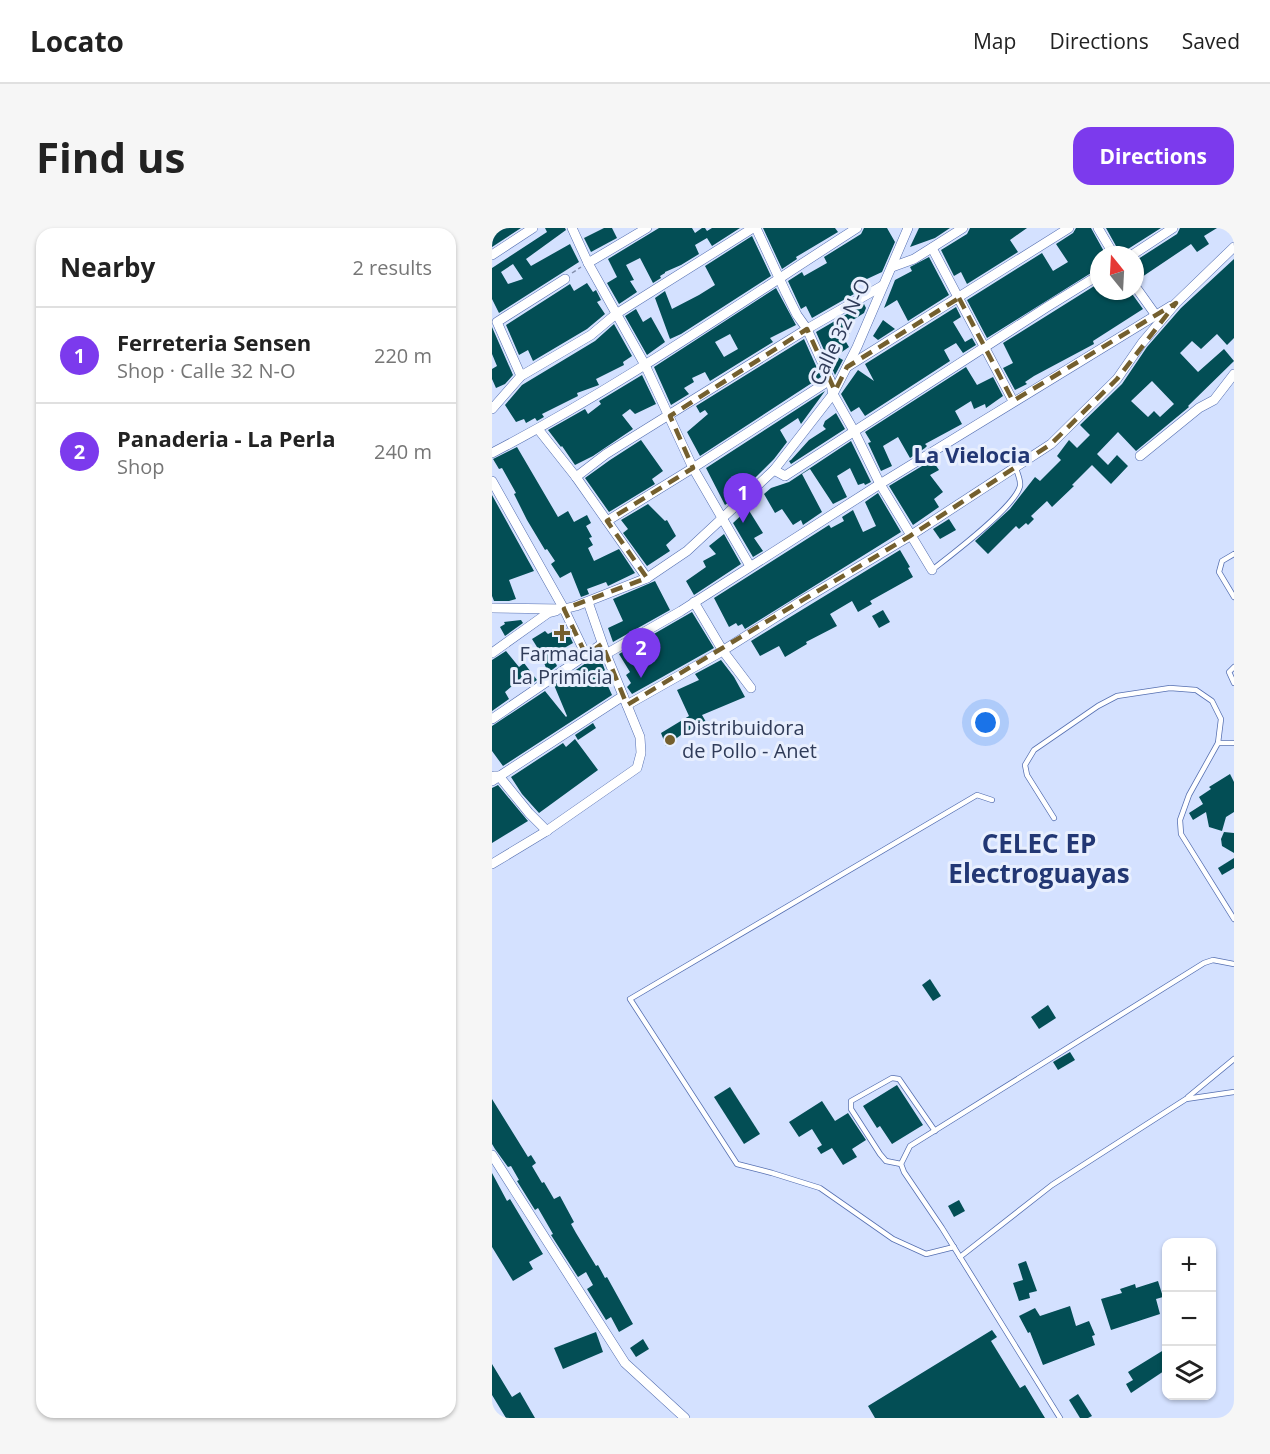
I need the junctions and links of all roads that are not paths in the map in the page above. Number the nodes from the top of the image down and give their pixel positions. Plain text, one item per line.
1 (533, 228) edge
2 (572, 228) edge
3 (647, 228) edge
4 (754, 228) edge
5 (857, 228) edge
6 (909, 228) edge
7 (963, 228) edge
8 (1069, 228) edge
9 (1098, 228) edge
10 (1173, 228) edge
11 (1109, 246) edge
12 (1144, 247) edge
13 (1234, 247) edge
14 (932, 248) junction
15 (492, 255) edge
16 (588, 263) junction
17 (892, 267) junction
18 (780, 278) junction
19 (565, 279) road end
20 (1090, 281) edge
21 (882, 286) junction
22 (959, 298) junction
23 (1144, 299) edge
24 (1176, 303) junction
25 (616, 314) junction
26 (1155, 314) junction
27 (807, 328) junction
28 (984, 349) junction
29 (645, 365) junction
30 (847, 368) junction
31 (1234, 374) edge
32 (521, 376) junction
33 (830, 380) junction
34 (833, 394) junction
35 (1013, 401) junction
36 (492, 409) edge
37 (670, 416) junction
38 (538, 429) junction
39 (854, 431) junction
40 (492, 453) edge
41 (1140, 456) dead end
42 (1015, 466) junction
43 (693, 468) junction
44 (774, 470) junction
45 (576, 477) junction
46 (492, 481) edge
47 (880, 484) junction
48 (722, 517) junction
49 (607, 520) junction
50 (910, 536) junction
51 (1234, 554) edge
52 (750, 566) junction
53 (932, 570) joint
54 (647, 578) junction
55 (1234, 597) edge
56 (588, 602) junction
57 (694, 602) junction
58 (492, 608) edge
59 (564, 609) junction
60 (602, 644) junction
61 (723, 651) junction
62 (492, 653) edge
63 (606, 654) junction
64 (586, 655) junction
65 (1234, 667) edge
66 (1234, 683) edge
67 (751, 688) dead end
68 (625, 701) junction
69 (492, 719) edge
70 (1218, 743) junction
71 (1234, 743) edge
72 (494, 777) edge
73 (993, 800) dead end
74 (1054, 818) dead end
75 (547, 831) junction
76 (492, 864) edge
77 (1234, 919) edge
78 (1234, 964) edge
79 (1234, 1059) edge
80 (1234, 1092) edge
81 (1186, 1098) junction
82 (935, 1131) junction
83 (493, 1157) edge
84 (901, 1164) junction
85 (954, 1247) junction
86 (960, 1257) junction
87 (685, 1418) edge
88 (1060, 1418) edge

1 - 15 street
2 - 16 street
3 - 16 street
4 - 18 street
4 - 25 street
5 - 18 street
6 - 17 street, Calle 32 N-O
7 - 14 street
8 - 22 street
9 - 11 street
10 - 12 street
13 - 24 street
14 - 17 street
14 - 22 street
16 - 25 street
17 - 21 street, Calle 32 N-O
18 - 27 street
18 - 29 street
19 - 32 street
20 - 28 street
21 - 27 street
21 - 30 street, Calle 32 N-O
22 - 28 street
22 - 30 street
23 - 26 street
24 - 26 street
24 - 42 street
25 - 29 street
25 - 32 street
26 - 35 street
27 - 33 street
27 - 37 street
28 - 35 street
28 - 39 street
29 - 37 street
29 - 38 street
30 - 34 street, Calle 32 N-O
31 - 41 street
32 - 36 street
33 - 34 street
33 - 43 street
34 - 39 street
34 - 44 street, Calle 32 N-O
35 - 47 street
37 - 43 street
37 - 45 street
38 - 40 street
38 - 45 street
39 - 44 street
39 - 47 street
42 - 50 street
42 - 53 lane
43 - 48 street
43 - 49 street
44 - 48 street, Calle 32 N-O
45 - 49 street
46 - 59 street
47 - 50 street
47 - 52 street
48 - 52 street
48 - 54 street, Calle 32 N-O
49 - 54 street
50 - 53 street
50 - 61 street
51 - 55 lane
52 - 57 street
54 - 56 street, Calle 32 N-O
56 - 59 street, Calle 32 N-O
56 - 60 street
57 - 61 street
57 - 63 street
58 - 59 street, Calle 32 N-O
59 - 62 street
59 - 64 street
60 - 63 street
60 - 64 street
61 - 67 street
61 - 68 street
63 - 68 street
64 - 69 street
65 - 66 lane
68 - 72 street
68 - 75 street
70 - 71 lane
70 - 74 lane
70 - 77 lane
72 - 75 street
73 - 85 lane
75 - 76 street
78 - 82 lane
79 - 81 lane
80 - 81 lane
81 - 86 lane
82 - 84 lane
82 - 84 lane
83 - 87 street
84 - 85 lane
85 - 86 lane
86 - 88 lane

